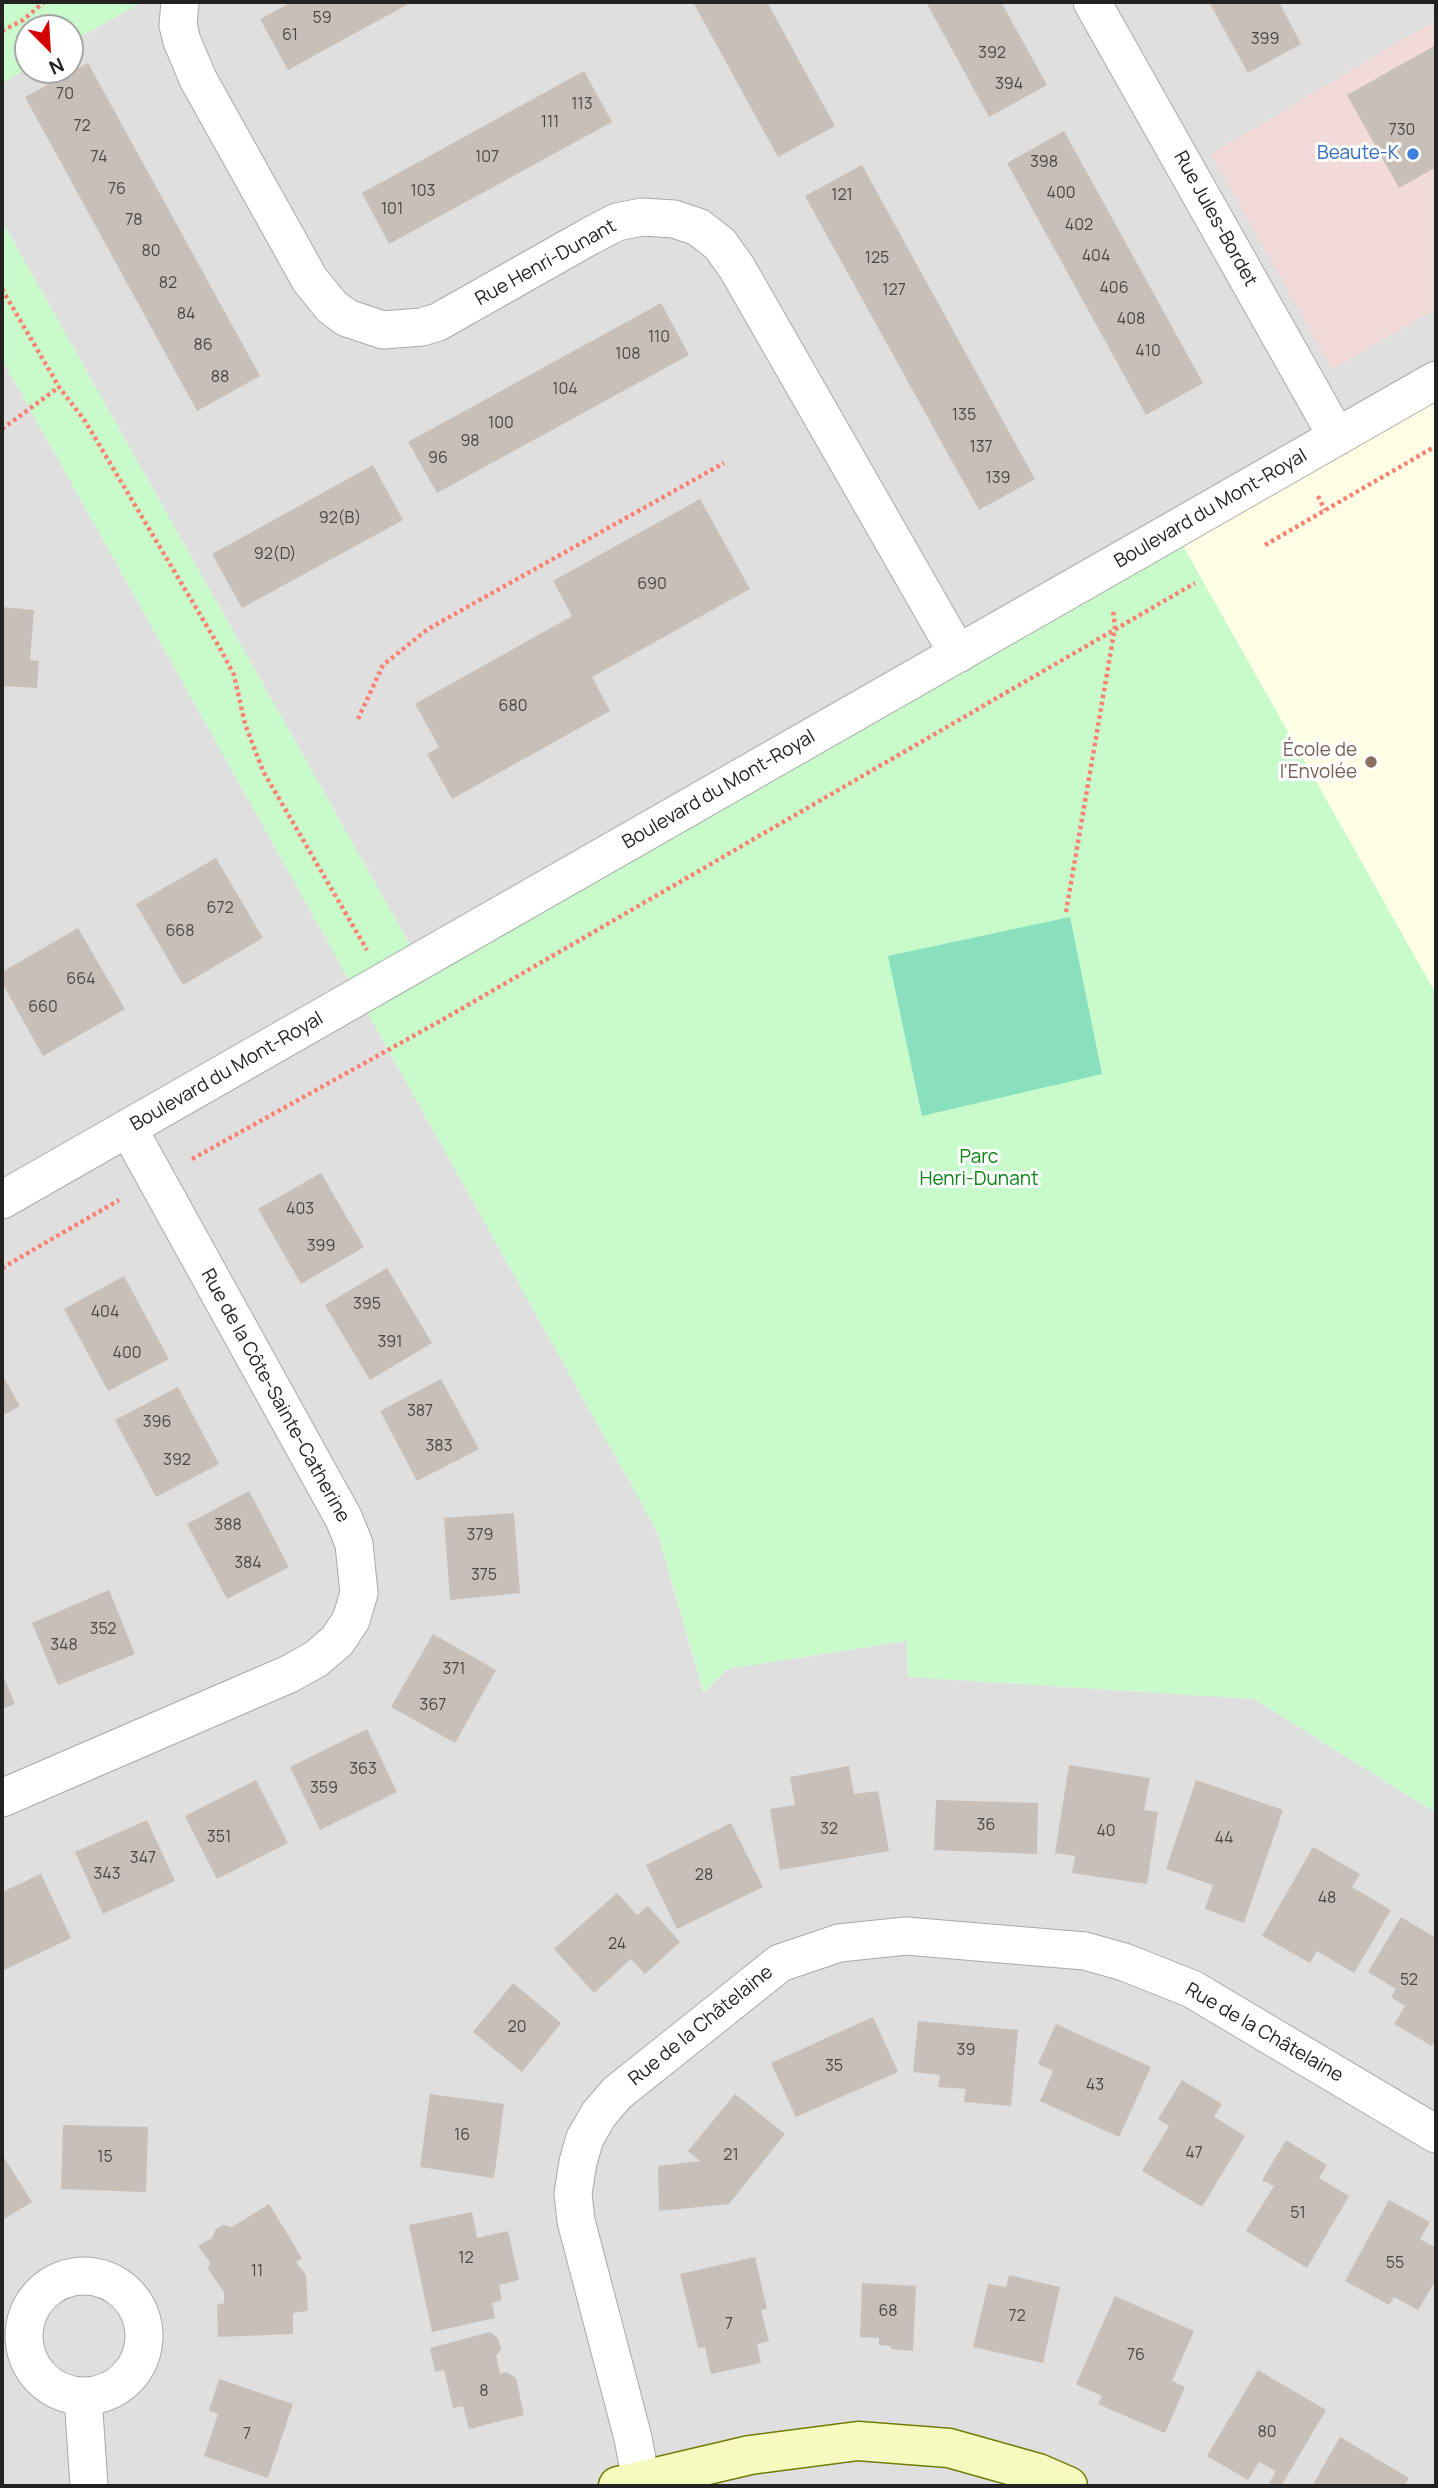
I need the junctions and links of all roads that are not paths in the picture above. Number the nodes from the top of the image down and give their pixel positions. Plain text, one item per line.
1 (180, 2) edge
2 (1092, 2) edge
3 (1436, 380) edge
4 (1337, 437) junction
5 (958, 654) junction
6 (128, 1128) junction
7 (2, 1200) edge
8 (2, 1798) edge
9 (1436, 2134) edge
10 (83, 2397) dead end
11 (630, 2484) edge
12 (89, 2486) edge
13 (1068, 2486) edge

1 - 5 street, Rue Henri-Dunant
2 - 4 street, Rue Jules-Bordet
3 - 4 street, Boulevard du Mont-Royal
4 - 5 street, Boulevard du Mont-Royal
5 - 6 street, Boulevard du Mont-Royal
6 - 7 street, Boulevard du Mont-Royal
6 - 8 street, Rue de la Côte-Sainte-Catherine
9 - 11 street, Rue de la Châtelaine
10 - 12 street
11 - 13 street

